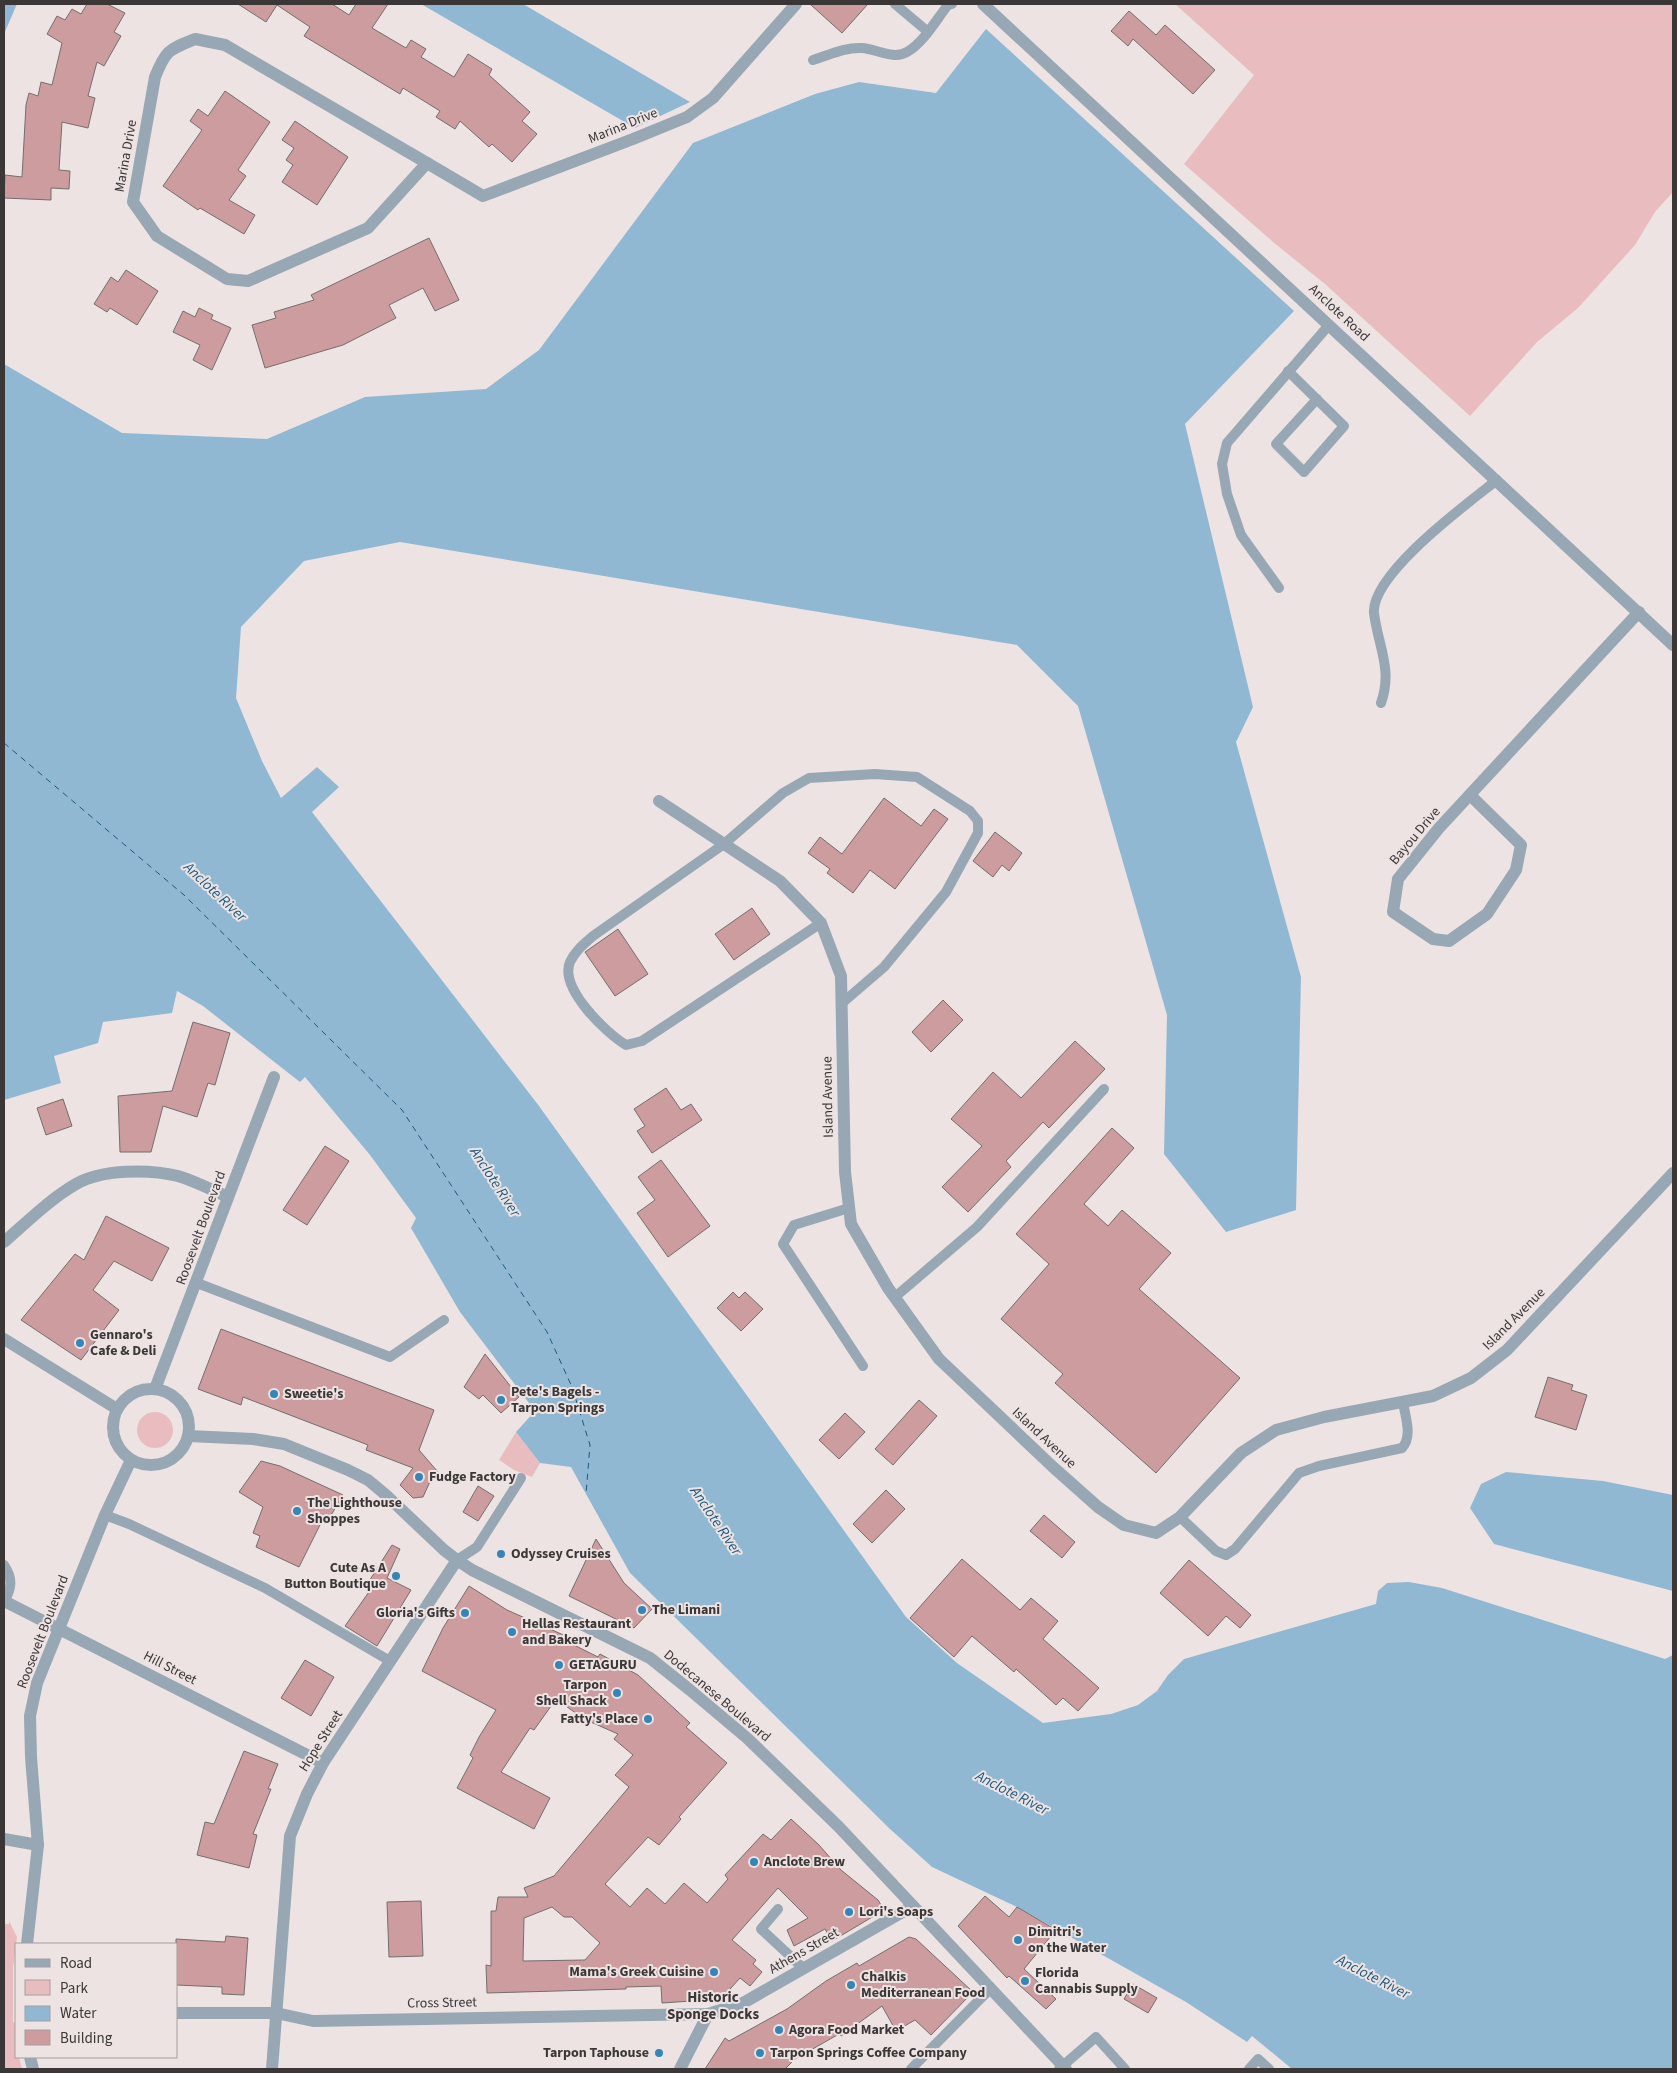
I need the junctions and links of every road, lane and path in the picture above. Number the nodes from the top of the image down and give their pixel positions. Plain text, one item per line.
1 (796, 4) edge
2 (895, 4) edge
3 (950, 4) edge
4 (983, 4) edge
5 (927, 31) junction
6 (813, 60) dead end
7 (427, 163) junction
8 (1329, 324) junction
9 (1288, 371) junction
10 (1317, 399) junction
11 (1497, 480) junction
12 (1279, 588) dead end
13 (1639, 612) junction
14 (1673, 645) edge
15 (1381, 703) dead end
16 (1470, 795) junction
17 (659, 801) dead end
18 (724, 844) junction
19 (821, 923) junction
20 (841, 1004) junction
21 (274, 1077) dead end
22 (1104, 1090) dead end
23 (1673, 1174) edge
24 (228, 1197) junction
25 (849, 1208) junction
26 (4, 1242) edge
27 (197, 1282) junction
28 (895, 1297) junction
29 (444, 1320) dead end
30 (4, 1339) edge
31 (863, 1366) dead end
32 (156, 1389) junction
33 (1403, 1402) junction
34 (117, 1409) junction
35 (189, 1436) junction
36 (131, 1460) junction
37 (521, 1478) dead end
38 (104, 1515) junction
39 (1180, 1517) junction
40 (457, 1560) junction
41 (4, 1565) edge
42 (4, 1601) edge
43 (59, 1628) junction
44 (390, 1661) junction
45 (323, 1763) junction
46 (4, 1839) edge
47 (38, 1846) junction
48 (913, 1906) junction
49 (778, 1909) dead end
50 (27, 1943) edge
51 (804, 1968) junction
52 (991, 1988) junction
53 (178, 2013) edge
54 (276, 2013) junction
55 (708, 2014) junction
56 (1062, 2068) edge
57 (272, 2069) edge
58 (680, 2069) edge
59 (911, 2069) edge
60 (1125, 2069) edge
61 (1250, 2069) edge
62 (1269, 2069) edge

1 - 7 street, Marina Drive
2 - 5 lane
3 - 5 lane
4 - 8 street, Anclote Road
5 - 6 lane
7 - 7 street, Marina Drive
8 - 9 lane
8 - 11 street, Anclote Road
9 - 10 lane
9 - 12 lane
10 - 10 lane
11 - 13 street, Anclote Road
11 - 15 lane
13 - 14 street, Anclote Road
13 - 16 street, Bayou Drive
16 - 16 street, Bayou Drive
17 - 18 street, Island Avenue
18 - 19 street, Island Avenue
18 - 19 lane
18 - 20 lane
19 - 20 street, Island Avenue
20 - 25 street, Island Avenue
21 - 24 street, Roosevelt Boulevard
22 - 28 lane
23 - 33 street, Island Avenue
24 - 26 street
24 - 27 street, Roosevelt Boulevard
25 - 28 street, Island Avenue
25 - 31 lane
27 - 29 lane
27 - 32 street, Roosevelt Boulevard
28 - 39 street, Island Avenue
30 - 34 street
32 - 34 street
32 - 35 street
33 - 39 street, Island Avenue
33 - 39 lane
34 - 36 street
35 - 36 street
35 - 40 street, Dodecanese Boulevard
36 - 38 street, Roosevelt Boulevard
37 - 40 lane, Hope Street
38 - 43 street, Roosevelt Boulevard
38 - 44 lane
40 - 44 street, Hope Street
40 - 48 street, Dodecanese Boulevard
41 - 42 lane
42 - 43 street, Hill Street
43 - 45 street, Hill Street
43 - 47 street, Roosevelt Boulevard
44 - 45 street, Hope Street
45 - 54 street, Hope Street
46 - 47 street
47 - 50 street, Roosevelt Boulevard
48 - 51 street, Athens Street
48 - 52 street, Dodecanese Boulevard
49 - 51 lane
51 - 55 street, Athens Street
52 - 56 street, Dodecanese Boulevard
52 - 59 lane
53 - 54 street, Cross Street
54 - 55 street, Cross Street
54 - 57 street, Hope Street
55 - 58 street
56 - 60 lane
61 - 62 lane

